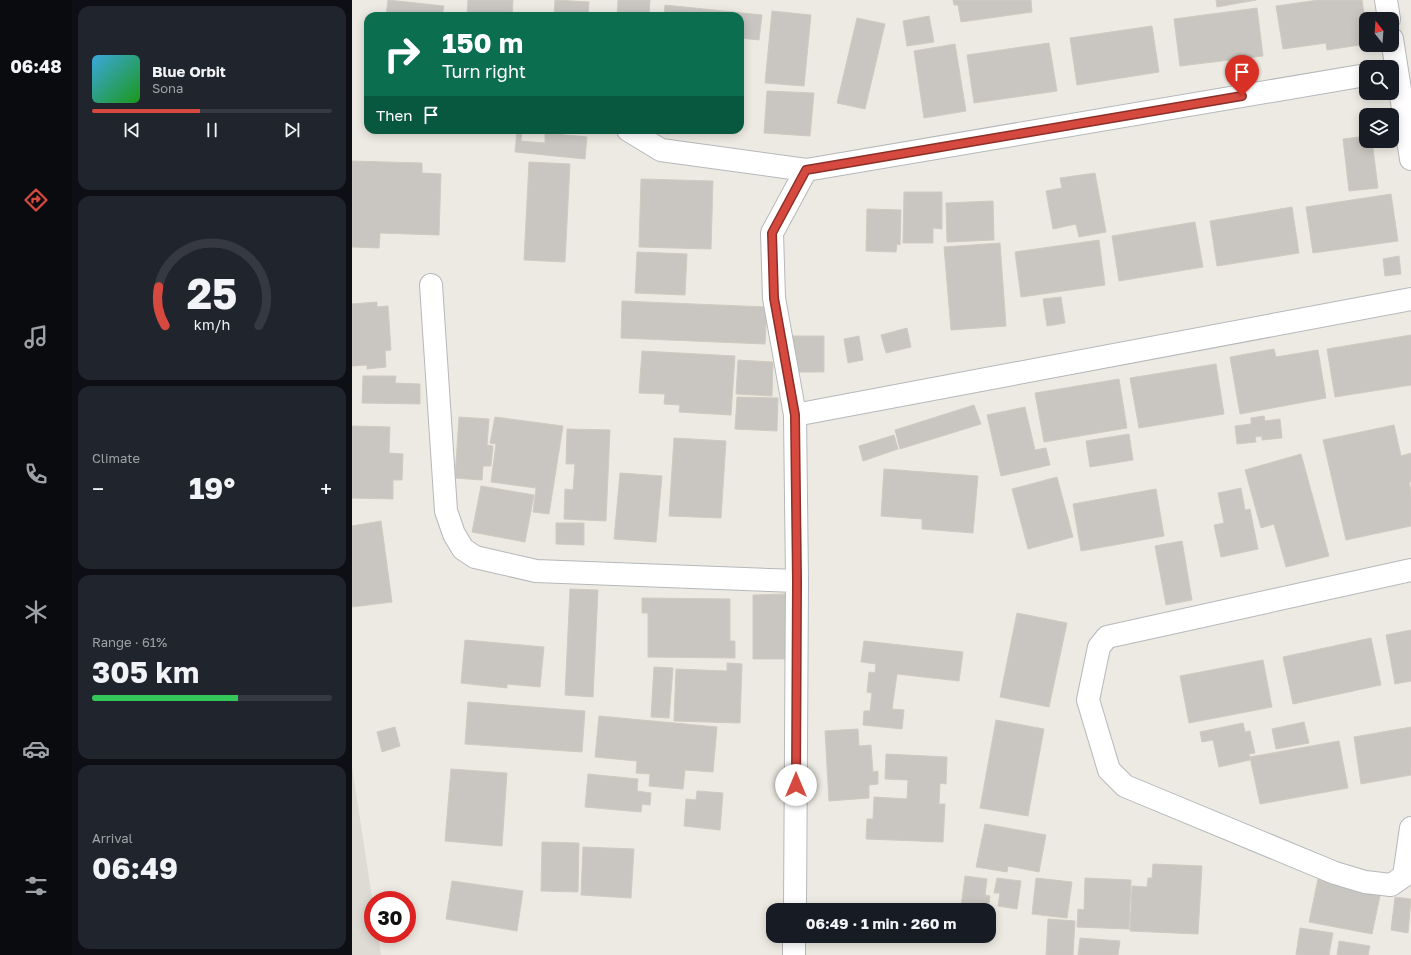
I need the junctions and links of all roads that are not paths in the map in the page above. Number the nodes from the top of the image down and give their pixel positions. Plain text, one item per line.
1 (1386, 0) edge
2 (1388, 12) edge
3 (1395, 52) edge
4 (1400, 69) edge
5 (1359, 76) edge
6 (635, 134) edge
7 (1411, 159) edge
8 (806, 170) junction
9 (431, 285) dead end
10 (1411, 299) edge
11 (795, 415) junction
12 (1411, 570) edge
13 (797, 581) junction
14 (1411, 828) edge
15 (795, 903) edge
16 (794, 943) edge
17 (794, 955) edge

1 - 2 street
3 - 4 street
4 - 7 street
5 - 8 street
6 - 8 street
8 - 11 street
9 - 13 street
10 - 11 street
11 - 13 street
12 - 14 street
13 - 15 street
16 - 17 street

